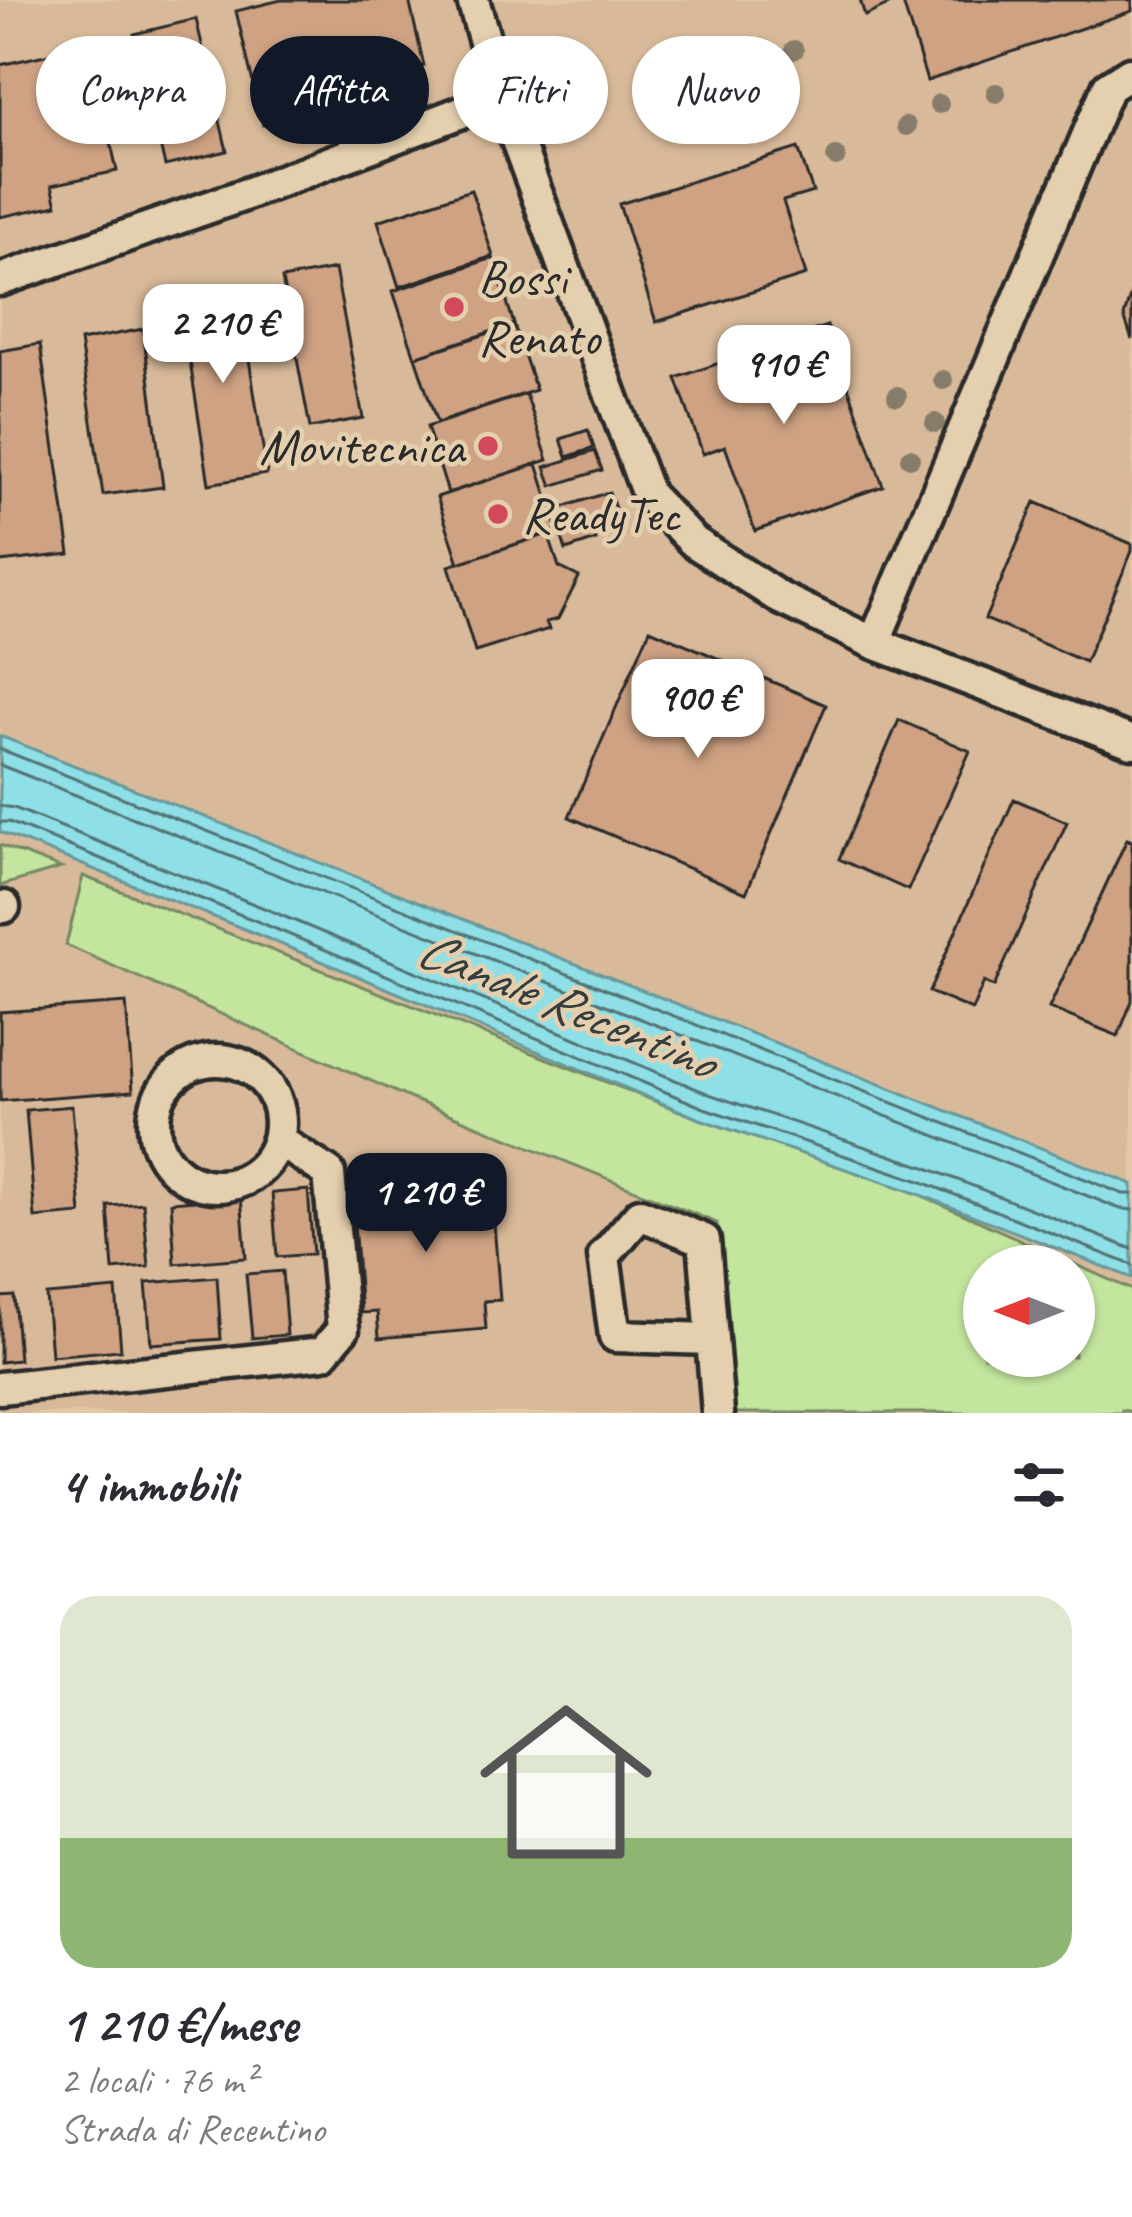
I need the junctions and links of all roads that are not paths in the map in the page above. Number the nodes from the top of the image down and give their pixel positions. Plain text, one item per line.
1 (473, 0) edge
2 (483, 36) edge
3 (1130, 73) edge
4 (453, 115) edge
5 (517, 144) edge
6 (0, 280) edge
7 (874, 643) junction
8 (1132, 742) edge
9 (278, 1140) junction
10 (712, 1340) junction
11 (0, 1388) edge
12 (718, 1413) edge

1 - 2 street
3 - 7 street
4 - 6 street
5 - 7 street
7 - 8 street
9 - 9 street
9 - 11 street
10 - 10 street
10 - 12 street

